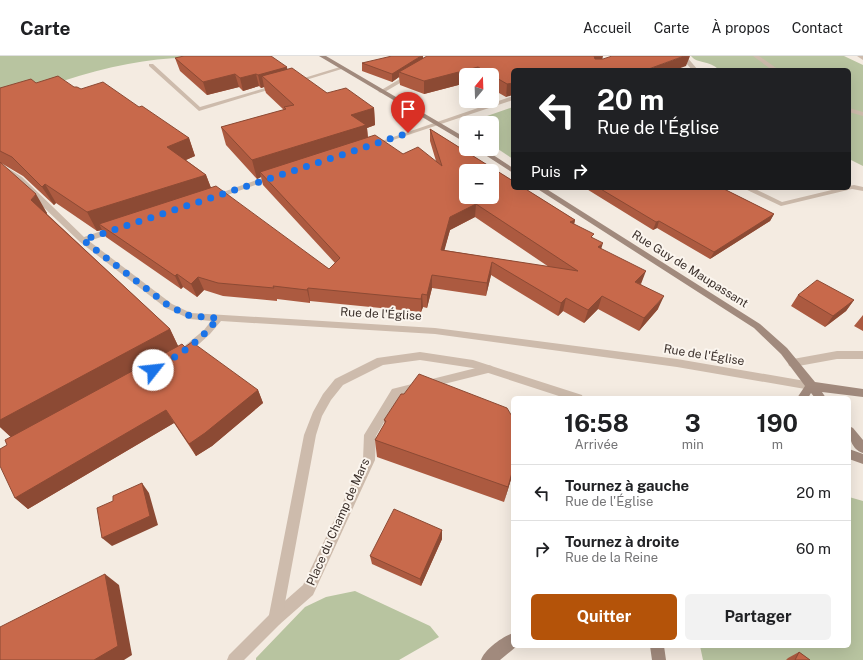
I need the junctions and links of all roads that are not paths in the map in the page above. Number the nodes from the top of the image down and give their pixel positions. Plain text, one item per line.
1 (322, 56) edge
2 (683, 56) edge
3 (756, 56) edge
4 (860, 56) edge
5 (863, 58) edge
6 (151, 65) dead end
7 (342, 68) junction
8 (693, 68) edge
9 (773, 68) edge
10 (414, 72) edge
11 (290, 83) edge
12 (282, 85) edge
13 (381, 92) junction
14 (511, 99) edge
15 (851, 111) edge
16 (863, 114) edge
17 (438, 124) junction
18 (459, 137) edge
19 (364, 148) edge
20 (490, 156) edge
21 (0, 164) edge
22 (511, 170) edge
23 (282, 175) edge
24 (851, 188) edge
25 (863, 189) edge
26 (543, 190) edge
27 (751, 190) edge
28 (841, 190) edge
29 (208, 199) edge
30 (127, 226) edge
31 (83, 240) junction
32 (218, 318) junction
33 (863, 355) edge
34 (174, 359) edge
35 (793, 363) junction
36 (488, 369) junction
37 (811, 386) junction
38 (863, 393) edge
39 (572, 396) edge
40 (804, 396) edge
41 (819, 396) edge
42 (851, 433) edge
43 (863, 448) edge
44 (851, 455) edge
45 (863, 459) edge
46 (275, 619) junction
47 (511, 642) edge
48 (656, 648) edge
49 (234, 660) edge
50 (488, 660) edge
51 (659, 660) edge

1 - 7 main road
2 - 8 street
3 - 9 street
4 - 5 street
6 - 12 street
7 - 11 street
7 - 13 main road
10 - 13 street
13 - 17 main road
14 - 17 street
15 - 16 street
17 - 18 main road
17 - 19 street
20 - 22 main road
21 - 31 street, Rue de l'Église
23 - 29 street
24 - 25 street
26 - 35 main road, Rue Guy de Maupassant
27 - 28 street
30 - 31 street
31 - 32 street, Rue de l'Église
32 - 34 street
32 - 37 street, Rue de l'Église
33 - 35 street
35 - 37 main road, Rue Guy de Maupassant
36 - 39 street
36 - 46 street, Place du Champ de Mars
36 - 46 street
37 - 38 main road
37 - 40 main road
37 - 41 main road, Rue Guy de Maupassant
42 - 43 main road
44 - 45 main road
46 - 49 street, Place du Champ de Mars
47 - 50 main road
48 - 51 main road

